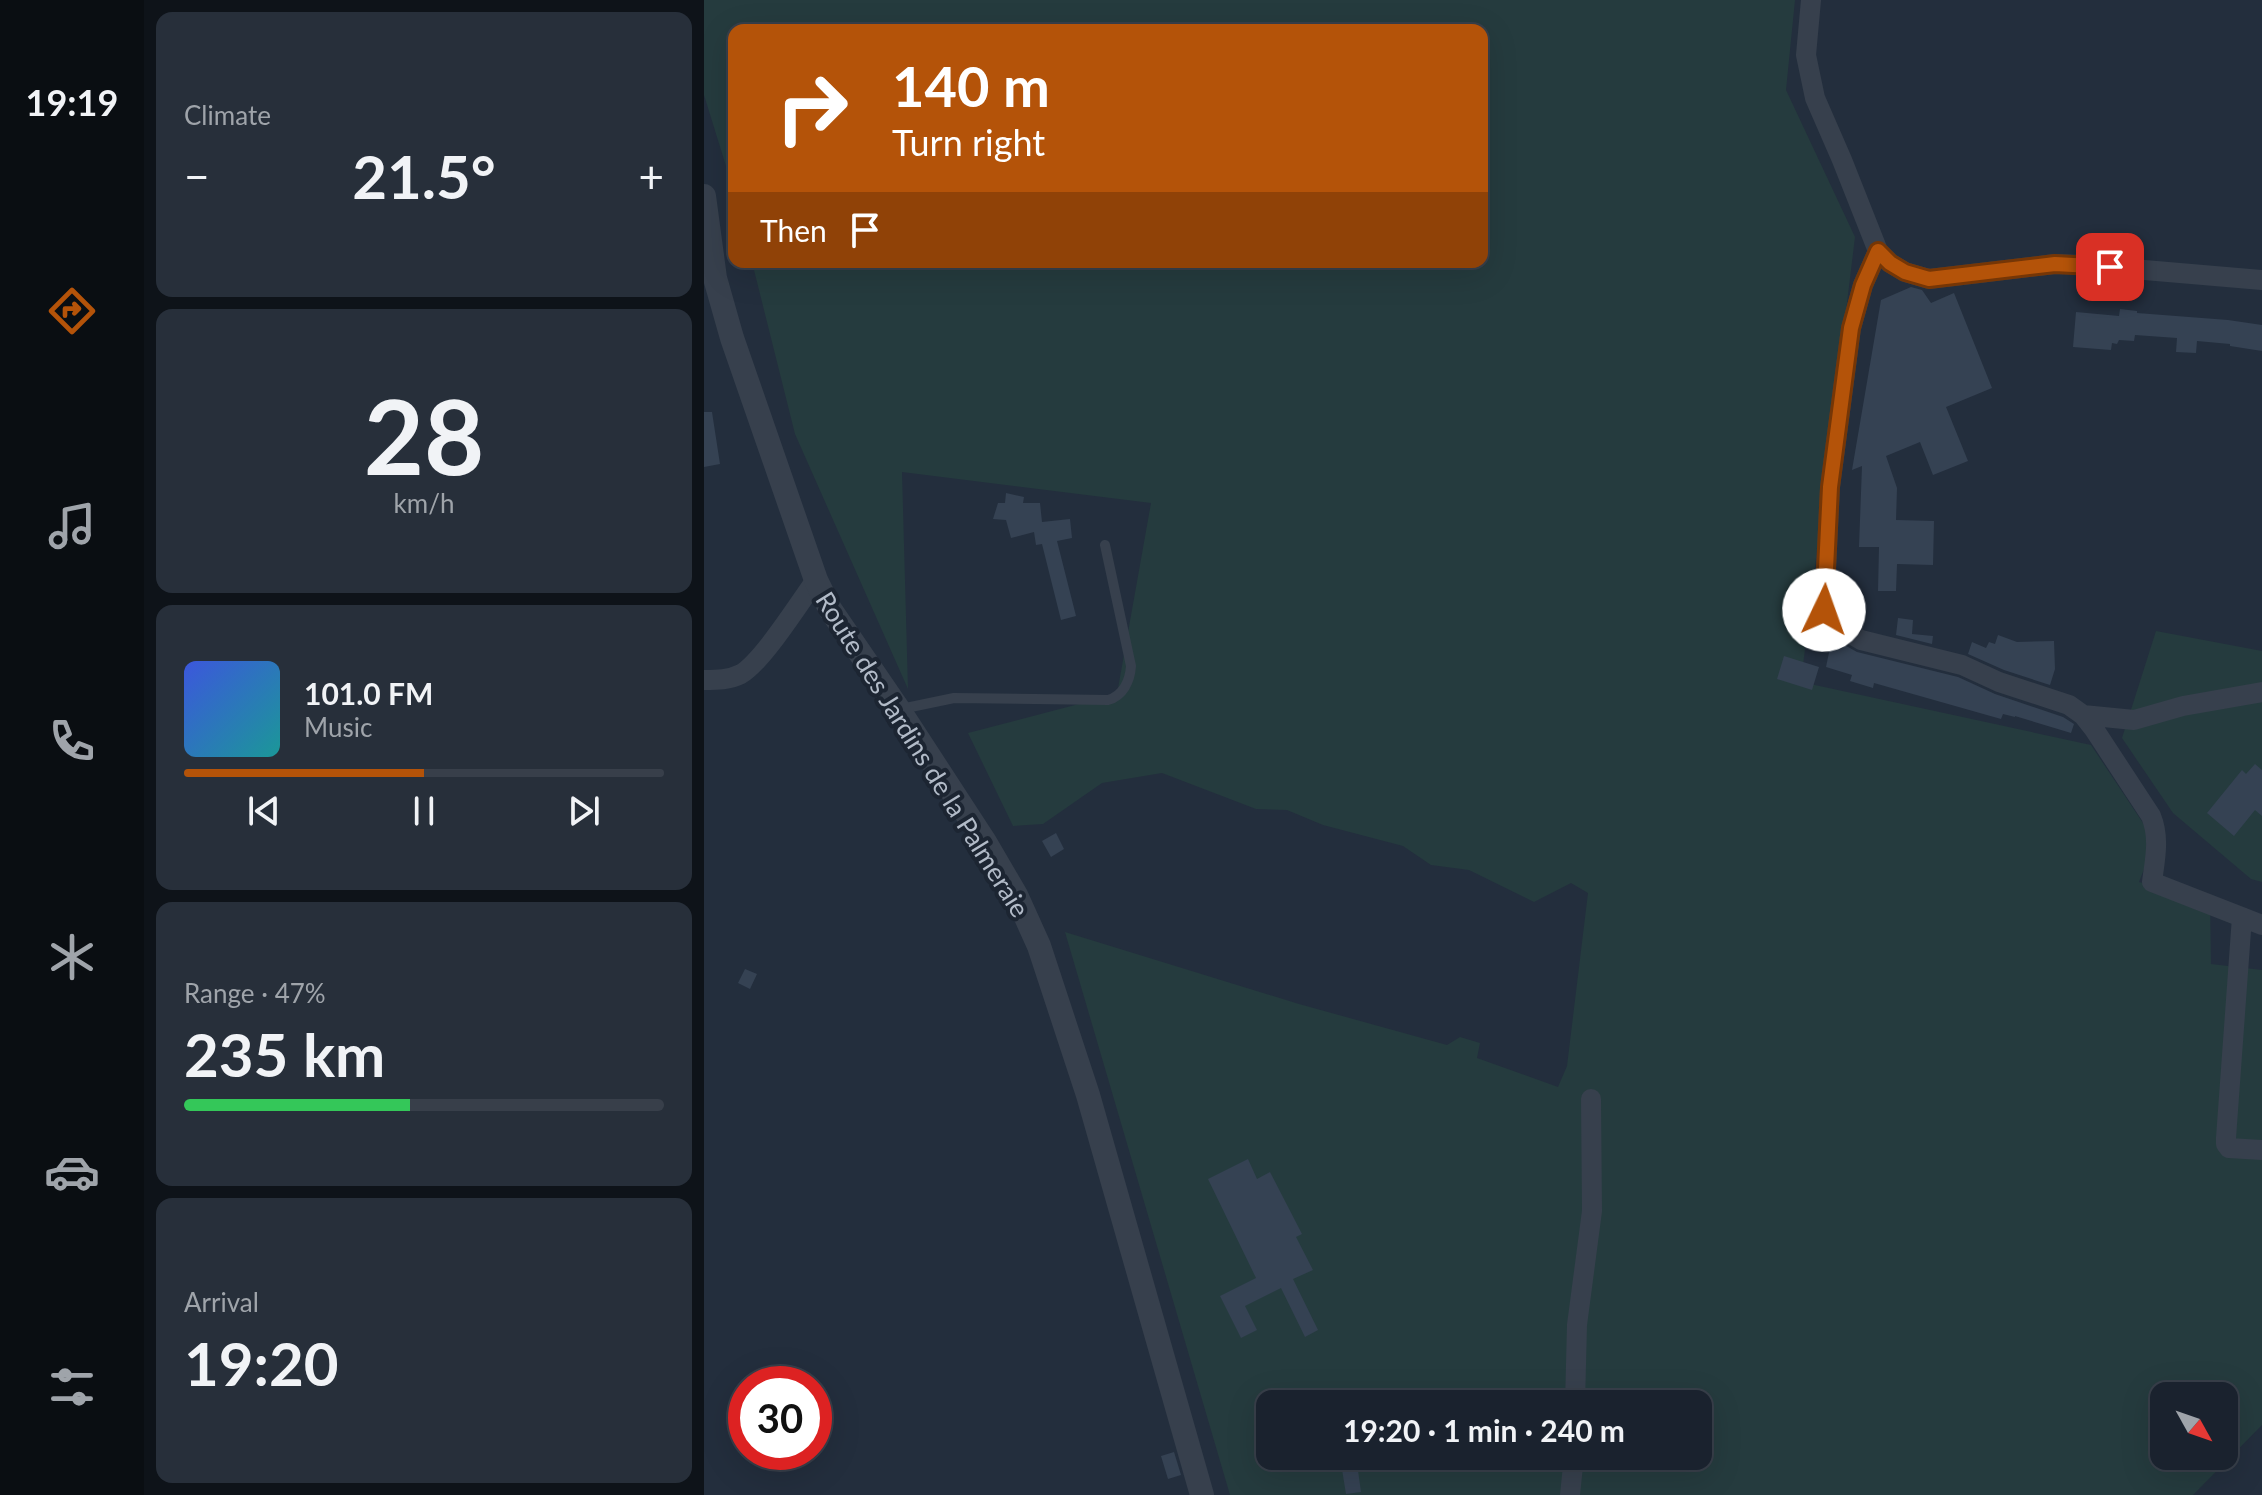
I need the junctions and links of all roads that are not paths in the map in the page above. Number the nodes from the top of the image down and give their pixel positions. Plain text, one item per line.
1 (1811, 0) edge
2 (704, 196) edge
3 (1878, 251) junction
4 (2262, 280) edge
5 (1105, 545) dead end
6 (816, 580) junction
7 (704, 680) edge
8 (2262, 692) edge
9 (899, 710) junction
10 (2083, 715) junction
11 (2242, 917) junction
12 (2262, 925) edge
13 (1591, 1099) dead end
14 (2262, 1150) edge
15 (1575, 1390) edge
16 (1573, 1470) edge
17 (1202, 1495) edge
18 (1570, 1495) edge

1 - 3 street
2 - 6 street, Route des Jardins de la Palmeraie
3 - 4 street
3 - 10 street
5 - 9 lane
6 - 7 street
6 - 9 street, Route des Jardins de la Palmeraie
8 - 10 street
9 - 17 street, Route des Jardins de la Palmeraie
10 - 11 street
11 - 12 street
11 - 14 street
13 - 15 street
16 - 18 street

